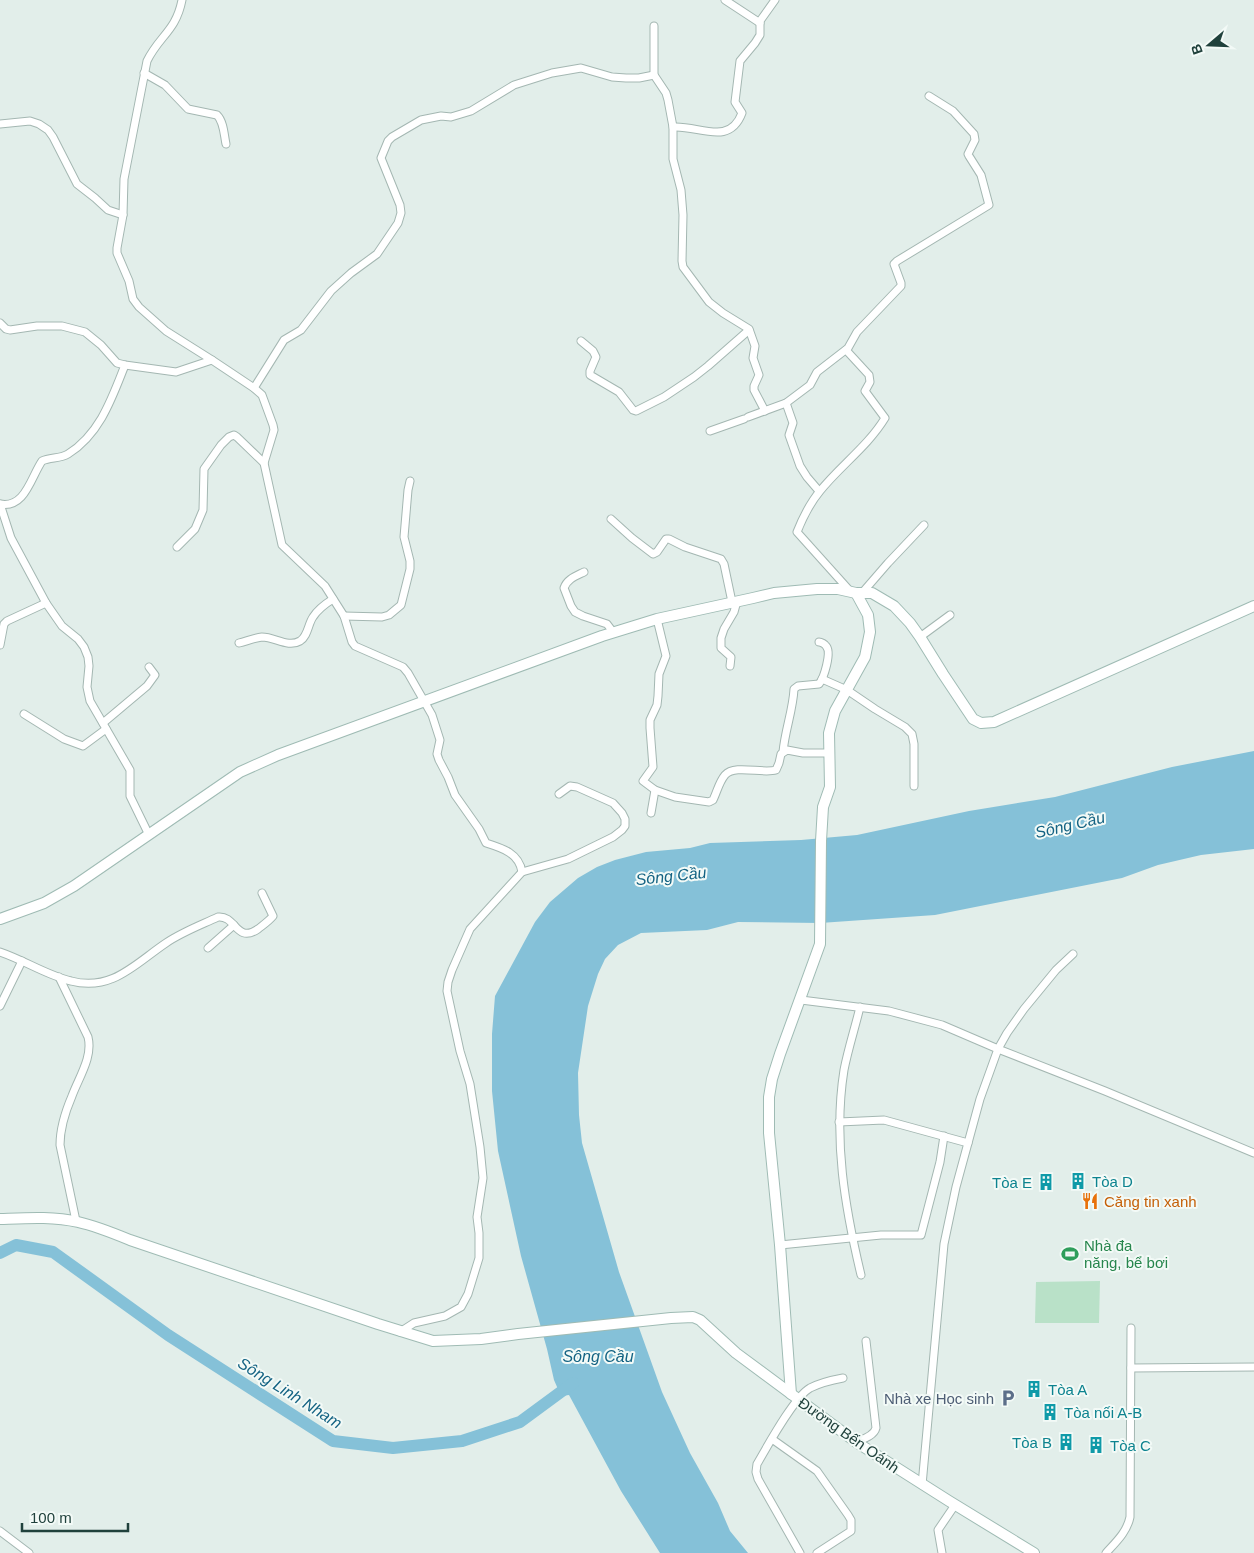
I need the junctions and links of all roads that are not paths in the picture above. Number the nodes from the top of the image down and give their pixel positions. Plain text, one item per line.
1 (182, 0) edge
2 (724, 0) edge
3 (774, 0) edge
4 (760, 23) junction
5 (654, 26) dead end
6 (144, 73) junction
7 (654, 75) junction
8 (929, 96) dead end
9 (0, 124) edge
10 (673, 128) junction
11 (226, 144) dead end
12 (123, 215) junction
13 (0, 323) edge
14 (749, 330) junction
15 (581, 342) dead end
16 (846, 350) junction
17 (212, 360) junction
18 (125, 365) junction
19 (254, 388) junction
20 (786, 403) junction
21 (764, 411) junction
22 (710, 431) dead end
23 (264, 463) junction
24 (410, 481) dead end
25 (819, 491) junction
26 (0, 504) edge
27 (611, 519) dead end
28 (924, 525) dead end
29 (177, 547) dead end
30 (584, 572) dead end
31 (856, 592) junction
32 (333, 599) junction
33 (735, 602) junction
34 (46, 603) junction
35 (1254, 606) edge
36 (950, 615) dead end
37 (344, 616) junction
38 (657, 619) junction
39 (613, 632) junction
40 (920, 637) junction
41 (819, 642) dead end
42 (239, 644) dead end
43 (0, 645) edge
44 (730, 666) dead end
45 (149, 667) dead end
46 (822, 679) junction
47 (847, 690) junction
48 (424, 700) junction
49 (24, 714) dead end
50 (105, 726) junction
51 (783, 752) junction
52 (829, 753) junction
53 (914, 786) dead end
54 (655, 790) junction
55 (559, 794) dead end
56 (651, 813) dead end
57 (149, 835) junction
58 (522, 872) junction
59 (262, 893) dead end
60 (0, 919) edge
61 (234, 925) junction
62 (208, 948) dead end
63 (0, 952) edge
64 (1073, 954) dead end
65 (22, 961) junction
66 (59, 977) junction
67 (801, 1000) junction
68 (0, 1006) edge
69 (860, 1007) junction
70 (998, 1049) junction
71 (839, 1122) junction
72 (944, 1136) junction
73 (968, 1143) junction
74 (1254, 1152) edge
75 (0, 1219) edge
76 (76, 1221) junction
77 (852, 1238) junction
78 (780, 1245) junction
79 (861, 1275) dead end
80 (1131, 1328) dead end
81 (400, 1332) junction
82 (866, 1341) dead end
83 (1254, 1367) edge
84 (1130, 1368) junction
85 (843, 1378) dead end
86 (794, 1397) junction
87 (772, 1439) junction
88 (856, 1442) junction
89 (922, 1485) junction
90 (955, 1505) junction
91 (0, 1531) edge
92 (29, 1553) edge
93 (800, 1553) edge
94 (818, 1553) edge
95 (942, 1553) edge
96 (1034, 1553) edge
97 (1106, 1553) edge

1 - 6 street
2 - 4 street
3 - 4 street
4 - 10 street
5 - 7 street
6 - 11 street
6 - 12 street
7 - 10 street
7 - 19 street
8 - 16 street
9 - 12 street
10 - 14 street
12 - 17 street
13 - 18 street
14 - 15 street
14 - 21 street
16 - 20 street
16 - 25 street
17 - 18 street
17 - 19 street
18 - 26 street
19 - 23 street
20 - 21 street
20 - 25 street
21 - 22 street
23 - 29 street
23 - 32 street
24 - 37 street
25 - 31 street
26 - 34 street
27 - 33 street
28 - 31 street
30 - 39 street
31 - 33 street
31 - 40 street
31 - 47 street
32 - 37 street
32 - 42 street
33 - 38 street
33 - 44 street
34 - 43 street
34 - 50 street
35 - 40 street
36 - 40 street
37 - 48 street
38 - 39 street
38 - 54 street
39 - 48 street
41 - 46 street
45 - 50 street
46 - 47 street
46 - 51 street
47 - 52 street
47 - 53 street
48 - 57 street
48 - 58 street
49 - 50 street
50 - 57 street
51 - 52 street
51 - 54 street
52 - 67 street
54 - 56 street
55 - 58 street
57 - 60 street
58 - 81 street
59 - 61 street
61 - 62 street
61 - 66 street
63 - 65 street
64 - 70 street
65 - 66 street
65 - 68 street
66 - 76 street
67 - 69 street
67 - 78 street
69 - 70 street
69 - 71 street
70 - 73 street
70 - 74 street
71 - 72 street
71 - 77 street
72 - 73 street
72 - 77 street
73 - 89 street
75 - 76 street, Đường Bến Oánh
76 - 81 street, Đường Bến Oánh
77 - 78 street
77 - 79 street
78 - 86 street
80 - 84 street
81 - 86 street, Đường Bến Oánh
82 - 88 street
83 - 84 street
84 - 97 street
85 - 86 street
86 - 87 street
86 - 88 street, Đường Bến Oánh
87 - 93 street
87 - 94 street
88 - 89 street, Đường Bến Oánh
89 - 90 street, Đường Bến Oánh
90 - 95 street
90 - 96 street, Đường Bến Oánh
91 - 92 street

